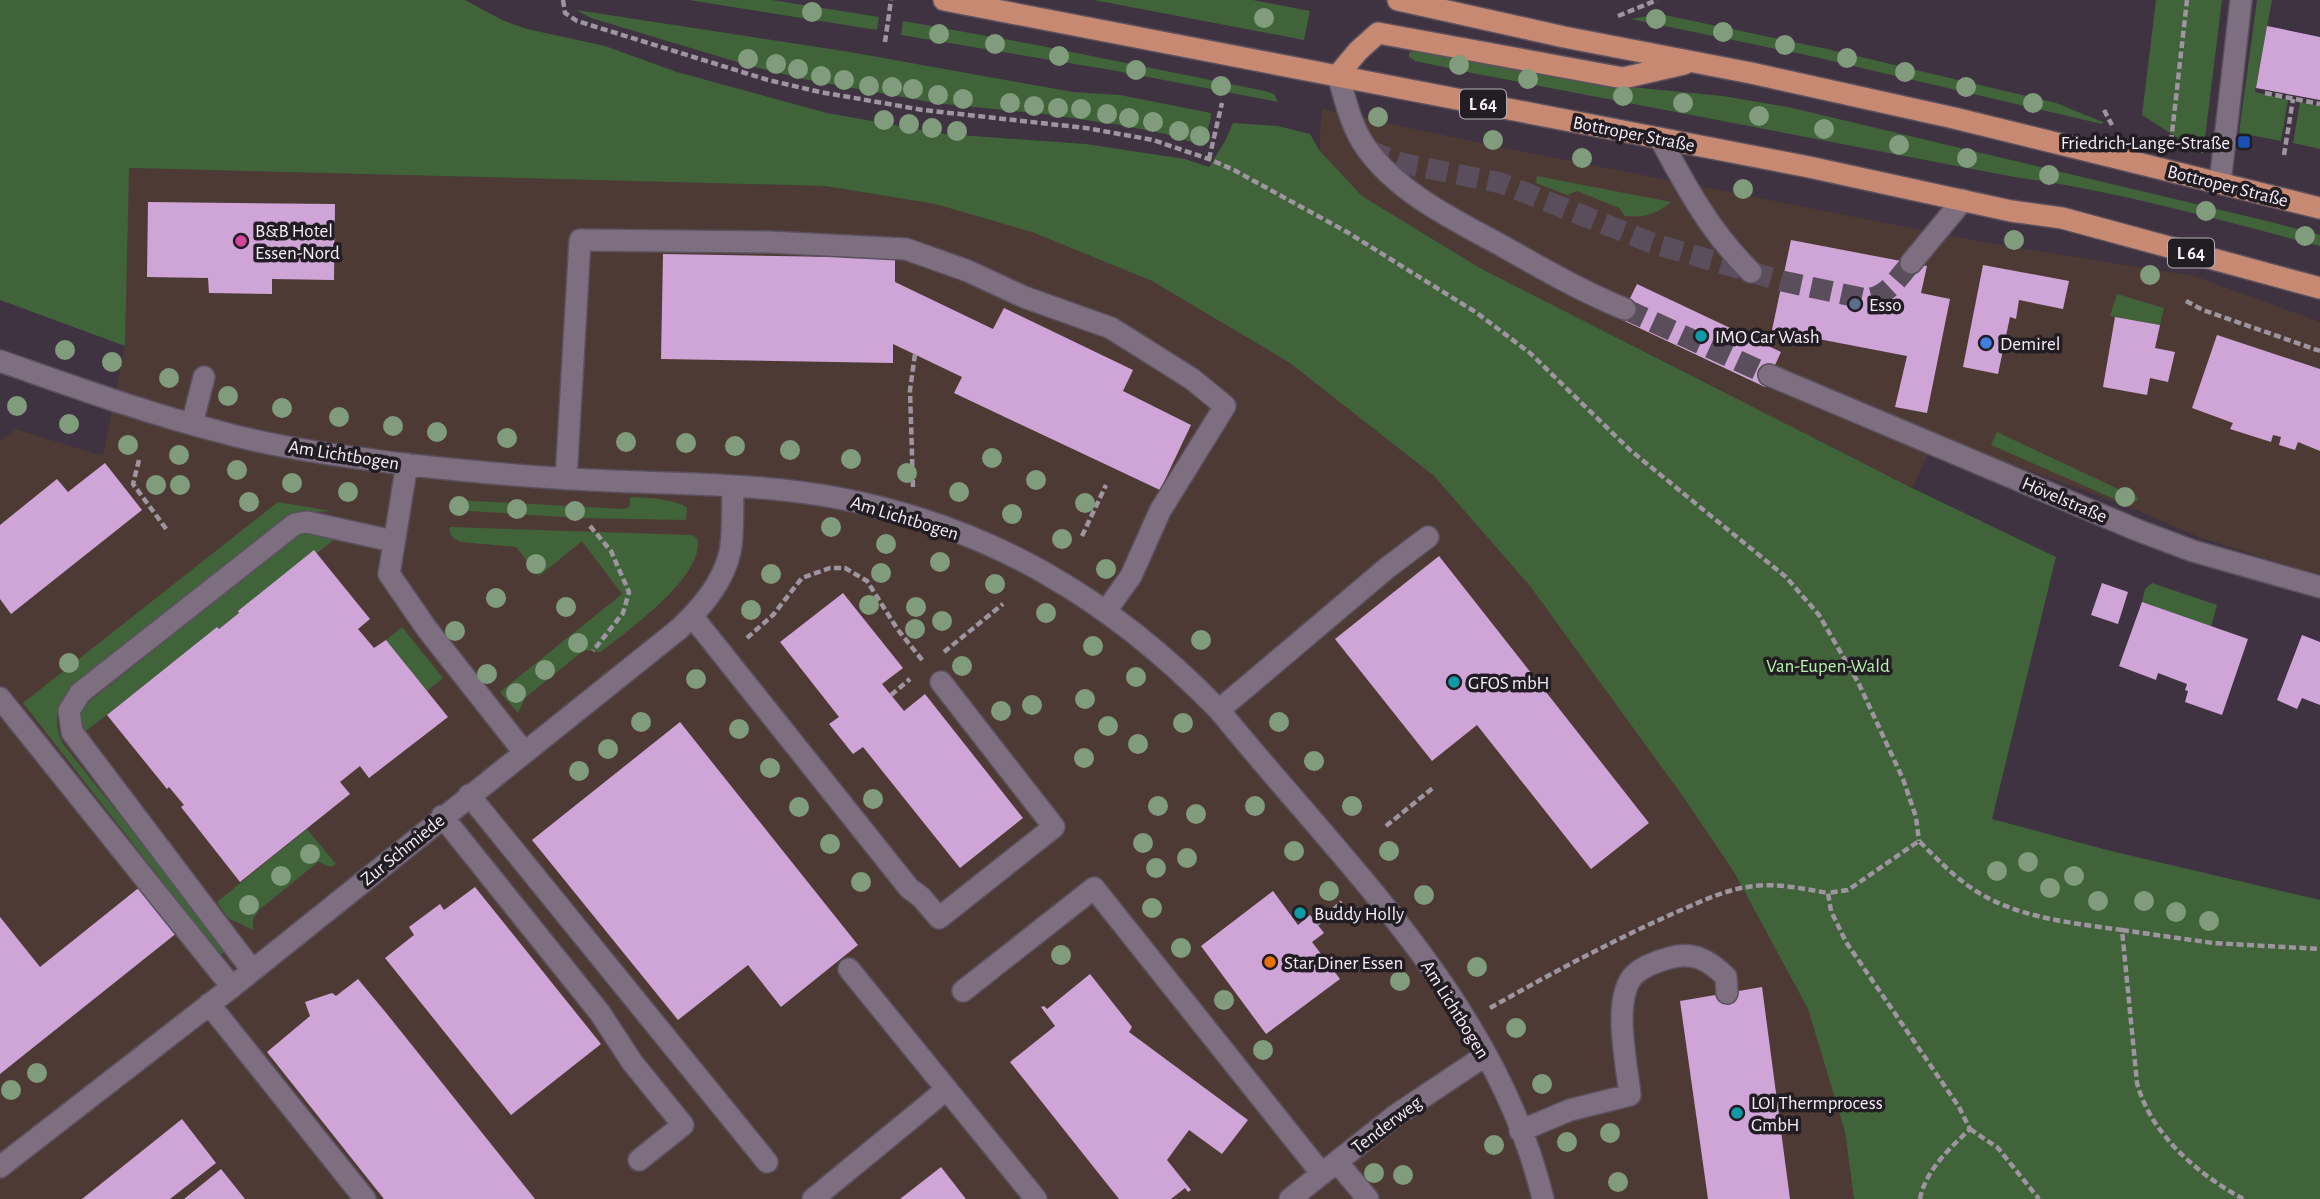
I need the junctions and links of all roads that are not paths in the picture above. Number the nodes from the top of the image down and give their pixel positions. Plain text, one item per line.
1 (944, 0) edge
2 (1398, 0) edge
3 (2241, 0) edge
4 (1692, 62) junction
5 (1338, 75) junction
6 (1660, 138) junction
7 (2220, 183) junction
8 (1963, 200) junction
9 (2320, 208) edge
10 (1911, 263) tunnel mouth
11 (1751, 272) dead end
12 (2320, 288) edge
13 (1625, 309) tunnel mouth
14 (0, 360) edge
15 (1769, 375) tunnel mouth
16 (204, 377) dead end
17 (192, 424) junction
18 (407, 464) junction
19 (566, 479) junction
20 (733, 486) junction
21 (1428, 537) dead end
22 (393, 541) junction
23 (2320, 587) edge
24 (1107, 611) junction
25 (692, 616) junction
26 (941, 682) road end
27 (0, 698) edge
28 (1219, 710) junction
29 (524, 752) junction
30 (469, 795) junction
31 (442, 816) junction
32 (849, 969) dead end
33 (252, 970) junction
34 (232, 987) junction
35 (963, 991) dead end
36 (1727, 993) dead end
37 (209, 1004) junction
38 (1486, 1055) junction
39 (947, 1090) junction
40 (1520, 1131) junction
41 (639, 1160) dead end
42 (767, 1162) dead end
43 (0, 1167) edge
44 (1330, 1168) junction
45 (365, 1199) edge
46 (813, 1199) edge
47 (1037, 1199) edge
48 (1290, 1199) edge
49 (1367, 1199) edge
50 (1543, 1199) edge

1 - 5 main road, Bottroper Straße / L 64
2 - 4 main road, Bottroper Straße
3 - 7 street
4 - 5 main road
4 - 7 main road, Bottroper Straße
5 - 6 main road, Bottroper Straße / L 64
5 - 13 street
6 - 8 main road, Bottroper Straße / L 64
6 - 11 street
7 - 9 main road, Bottroper Straße
8 - 10 street
8 - 12 main road, Bottroper Straße / L 64
14 - 17 street, Am Lichtbogen
15 - 23 street, Hövelstraße
16 - 17 street
17 - 18 street, Am Lichtbogen
18 - 19 street, Am Lichtbogen
18 - 22 street
19 - 20 street, Am Lichtbogen
19 - 24 street
20 - 24 street, Am Lichtbogen
20 - 25 street, Zur Schmiede
21 - 28 street
22 - 29 street
22 - 33 street
24 - 28 street, Am Lichtbogen
25 - 26 street
25 - 29 street, Zur Schmiede
27 - 34 street
28 - 38 street, Am Lichtbogen
29 - 30 street, Zur Schmiede
30 - 31 street, Zur Schmiede
30 - 42 street
31 - 33 street, Zur Schmiede
31 - 41 street
32 - 39 street
33 - 34 street, Zur Schmiede
34 - 37 street, Zur Schmiede
35 - 44 street
36 - 40 street
37 - 43 street, Zur Schmiede
37 - 45 street
38 - 40 street, Am Lichtbogen
38 - 44 street, Tenderweg
39 - 46 street
39 - 47 street
40 - 50 street, Am Lichtbogen
44 - 48 street, Tenderweg
44 - 49 street

